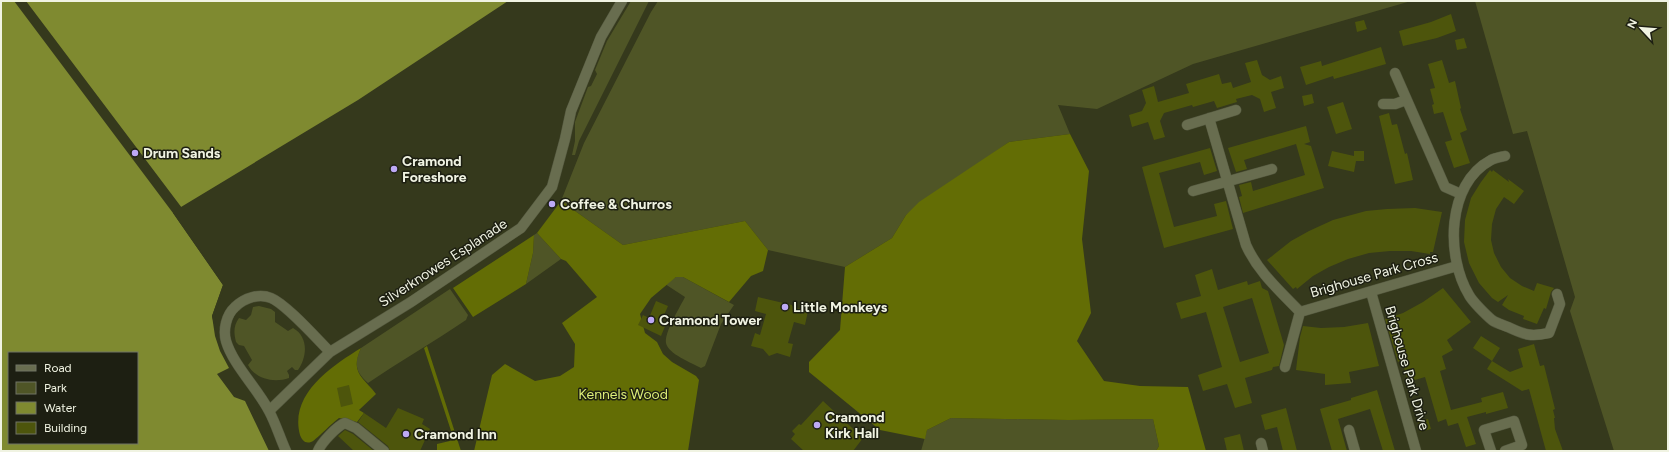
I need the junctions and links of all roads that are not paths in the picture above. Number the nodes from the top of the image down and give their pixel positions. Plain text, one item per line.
1 (622, 1) edge
2 (1394, 73) dead end
3 (1406, 100) junction
4 (1383, 104) dead end
5 (1236, 110) dead end
6 (1209, 118) junction
7 (1187, 125) dead end
8 (1505, 156) dead end
9 (1272, 169) dead end
10 (1227, 183) junction
11 (1193, 191) dead end
12 (1461, 194) junction
13 (1457, 266) junction
14 (1371, 292) junction
15 (1557, 294) dead end
16 (1300, 312) junction
17 (330, 352) junction
18 (1285, 367) dead end
19 (269, 411) junction
20 (1349, 430) dead end
21 (286, 451) edge
22 (318, 451) edge
23 (384, 451) edge
24 (1355, 451) edge
25 (1416, 451) edge
26 (1491, 451) edge
27 (1504, 451) edge

1 - 17 street, Silverknowes Esplanade
2 - 3 street
3 - 4 street
3 - 12 street
5 - 6 street
6 - 7 street
6 - 10 street
8 - 12 street
9 - 10 street
10 - 11 street
10 - 16 street
12 - 13 street
13 - 14 street, Brighouse Park Cross
13 - 15 street
14 - 16 street, Brighouse Park Cross
14 - 25 street, Brighouse Park Drive
16 - 18 street
17 - 19 street, Silverknowes Esplanade
17 - 19 street
19 - 21 street
20 - 24 street
22 - 23 street
26 - 27 street

